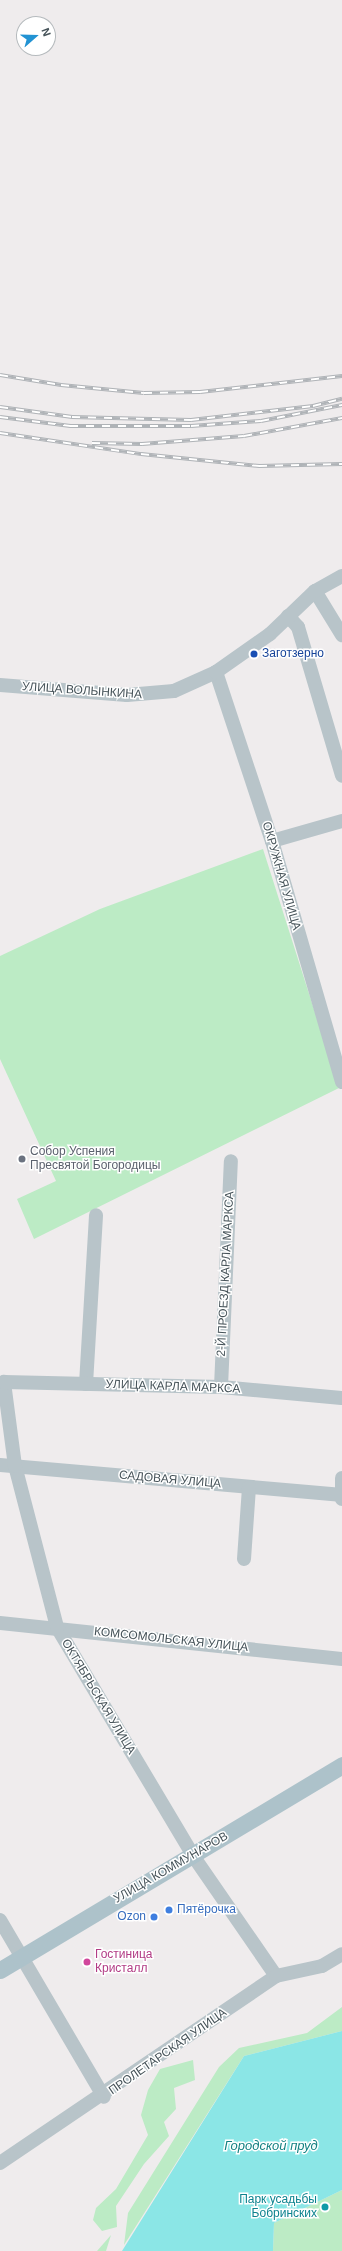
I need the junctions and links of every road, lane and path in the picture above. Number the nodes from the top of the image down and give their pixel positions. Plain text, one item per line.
1 (342, 576) edge
2 (315, 592) junction
3 (288, 616) junction
4 (342, 635) edge
5 (216, 672) junction
6 (0, 685) edge
7 (342, 776) edge
8 (342, 821) edge
9 (272, 841) junction
10 (342, 1082) edge
11 (231, 1162) dead end
12 (96, 1215) dead end
13 (4, 1382) joint
14 (86, 1384) junction
15 (221, 1387) junction
16 (342, 1398) edge
17 (0, 1465) edge
18 (15, 1466) junction
19 (342, 1478) edge
20 (249, 1487) junction
21 (341, 1497) edge
22 (244, 1559) dead end
23 (0, 1623) edge
24 (57, 1627) junction
25 (342, 1659) edge
26 (342, 1765) edge
27 (194, 1856) junction
28 (0, 1920) edge
29 (342, 1954) edge
30 (21, 1957) junction
31 (0, 1970) edge
32 (276, 1976) junction
33 (104, 2097) junction
34 (0, 2163) edge

1 - 2 street, УЛИЦА ВОЛЫНКИНА
2 - 3 street, УЛИЦА ВОЛЫНКИНА
2 - 4 street
3 - 5 street, УЛИЦА ВОЛЫНКИНА
3 - 7 street
5 - 6 street, УЛИЦА ВОЛЫНКИНА
5 - 9 street, ОКРУЖНАЯ УЛИЦА
8 - 9 street
9 - 10 street, ОКРУЖНАЯ УЛИЦА
11 - 15 street, 2-Й ПРОЕЗД КАРЛА МАРКСА
12 - 14 street
13 - 14 street, УЛИЦА КАРЛА МАРКСА
13 - 18 street, ОКТЯБРЬСКАЯ УЛИЦА
14 - 15 street, УЛИЦА КАРЛА МАРКСА
15 - 16 street, УЛИЦА КАРЛА МАРКСА
17 - 18 street, САДОВАЯ УЛИЦА
18 - 20 street, САДОВАЯ УЛИЦА
18 - 24 street, ОКТЯБРЬСКАЯ УЛИЦА
19 - 21 street
20 - 21 street, САДОВАЯ УЛИЦА
20 - 22 street
23 - 24 street, КОМСОМОЛЬСКАЯ УЛИЦА
24 - 25 street, КОМСОМОЛЬСКАЯ УЛИЦА
24 - 27 street, ОКТЯБРЬСКАЯ УЛИЦА
26 - 27 main road, УЛИЦА КОММУНАРОВ
27 - 30 main road, УЛИЦА КОММУНАРОВ
27 - 32 street, ОКТЯБРЬСКАЯ УЛИЦА
28 - 30 street
29 - 32 street, ПРОЛЕТАРСКАЯ УЛИЦА
30 - 31 main road, УЛИЦА КОММУНАРОВ
30 - 33 street
32 - 33 street, ПРОЛЕТАРСКАЯ УЛИЦА
33 - 34 street, ПРОЛЕТАРСКАЯ УЛИЦА

